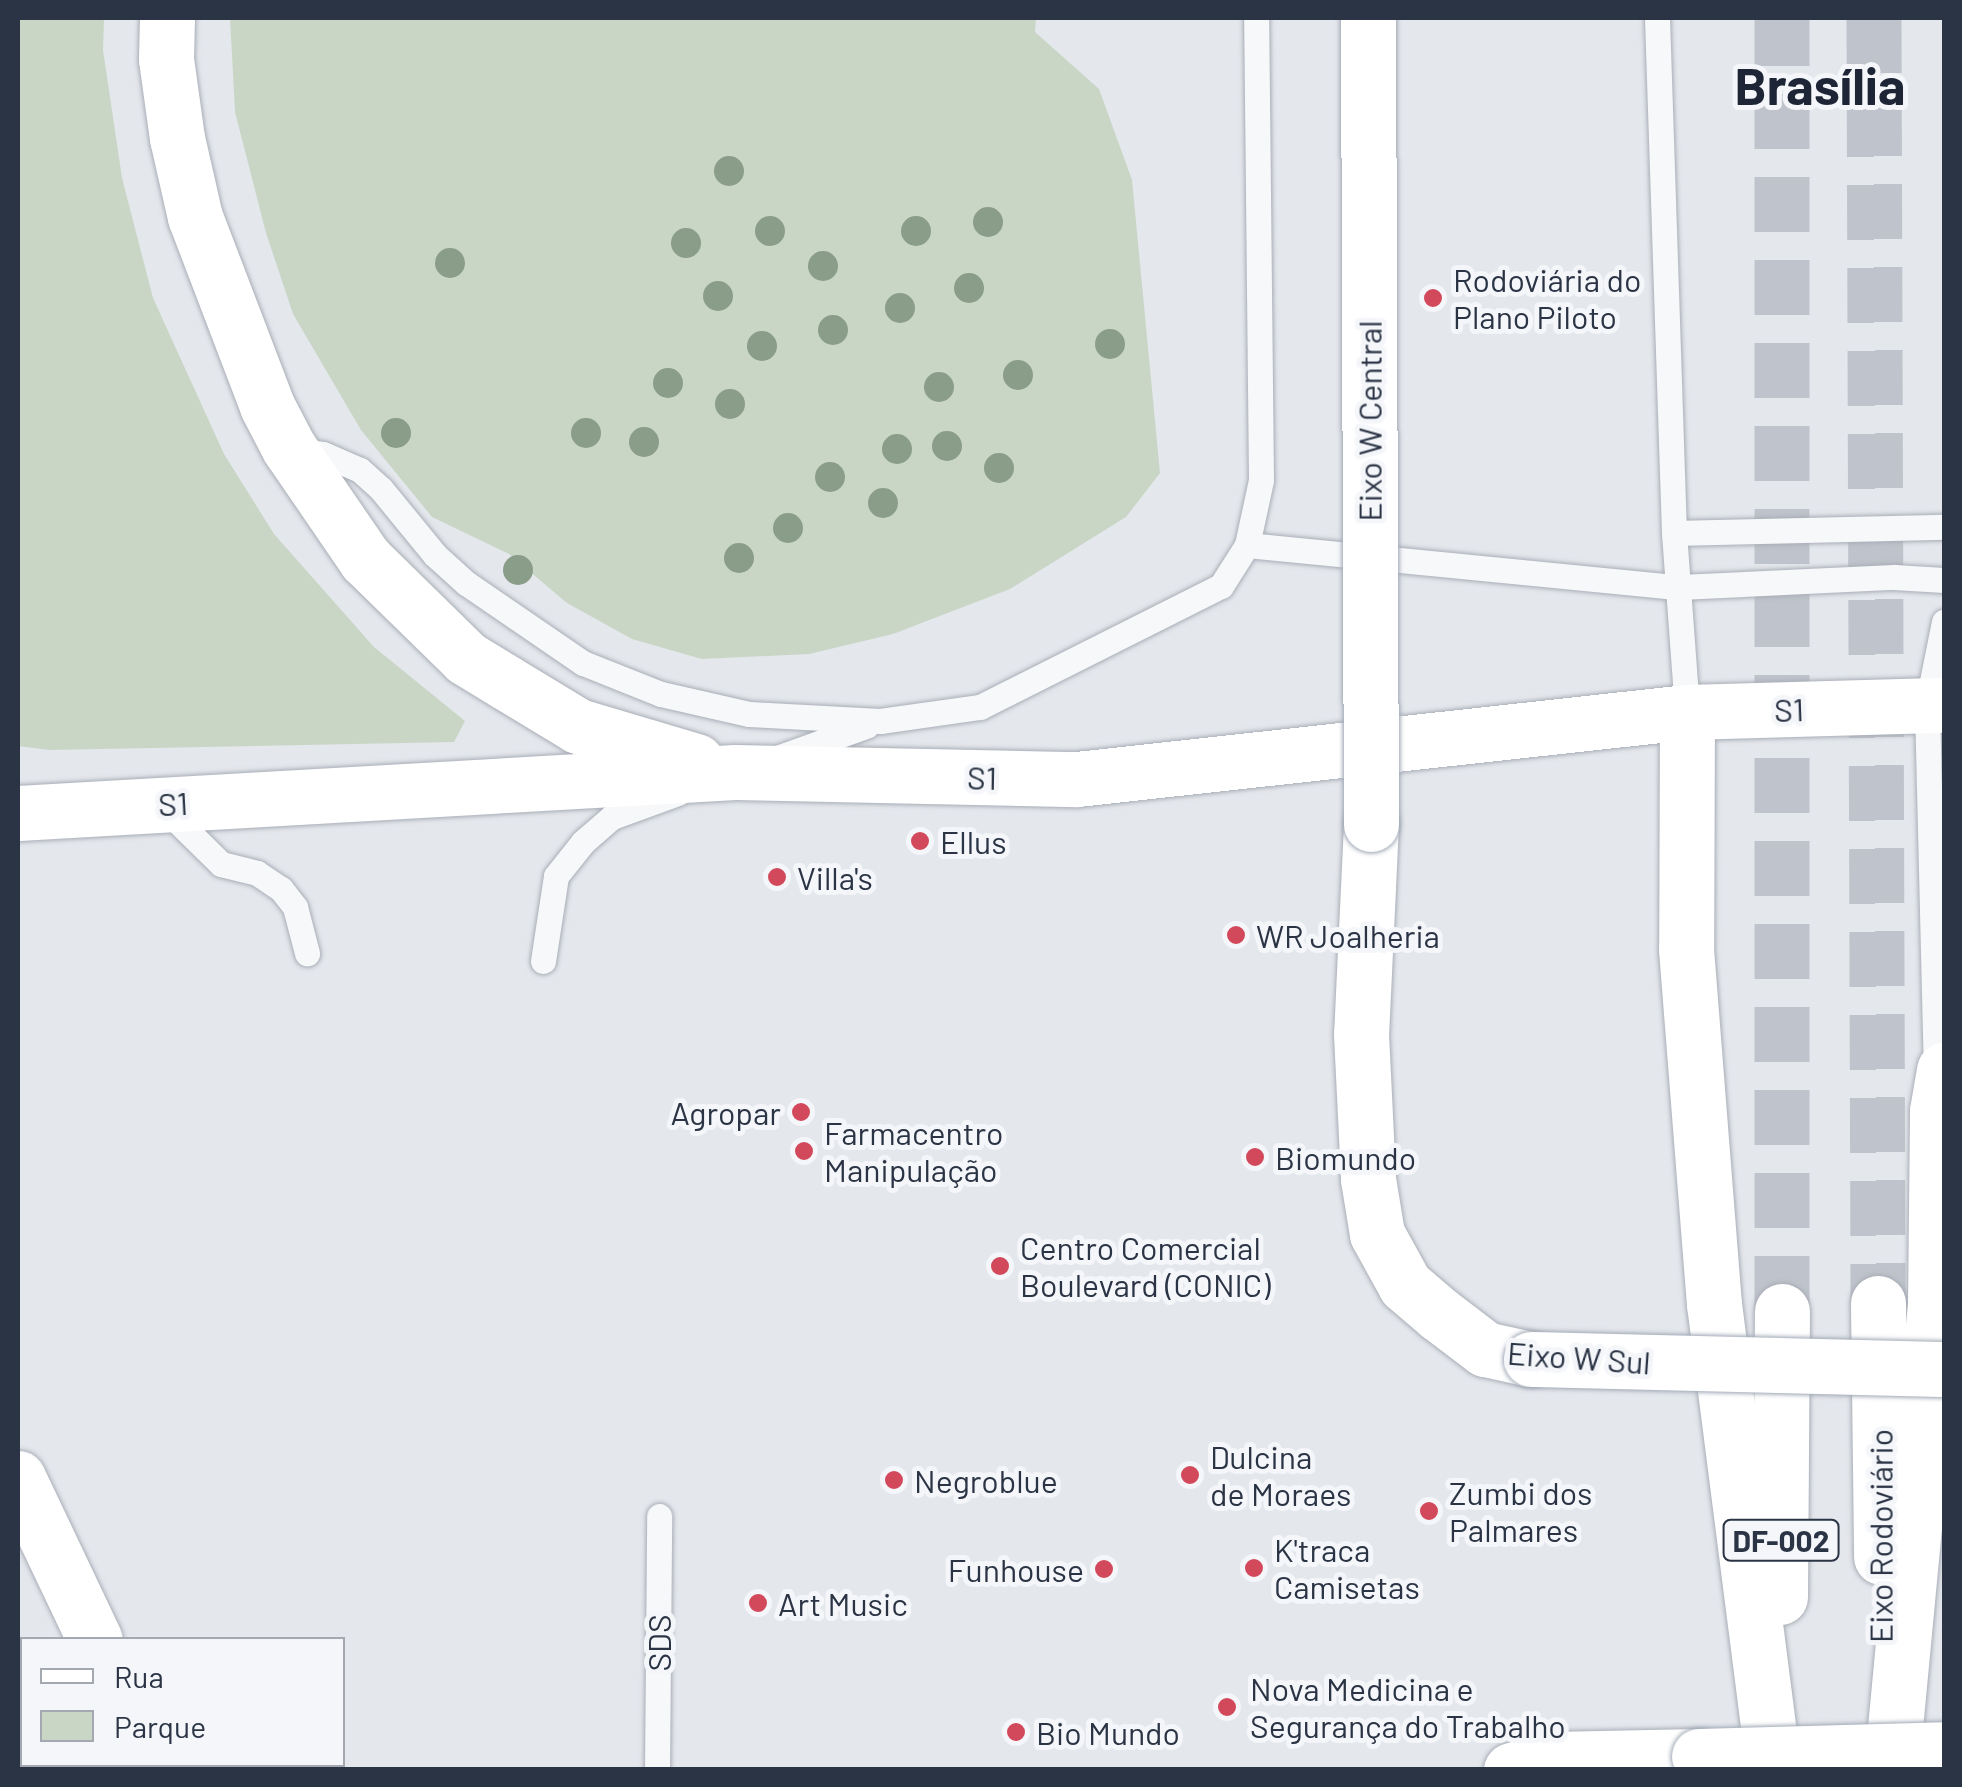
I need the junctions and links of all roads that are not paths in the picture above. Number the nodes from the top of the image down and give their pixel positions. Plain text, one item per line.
1 (167, 18) edge
2 (1256, 18) edge
3 (1368, 18) edge
4 (1657, 18) edge
5 (290, 448) junction
6 (1944, 526) edge
7 (1674, 533) junction
8 (1247, 545) junction
9 (1944, 580) edge
10 (1678, 587) junction
11 (1944, 622) edge
12 (1936, 705) edge
13 (1687, 712) junction
14 (880, 721) junction
15 (735, 772) junction
16 (159, 804) junction
17 (18, 813) edge
18 (1370, 824) joint
19 (307, 953) dead end
20 (543, 962) dead end
21 (1941, 1090) edge
22 (1878, 1303) tunnel mouth
23 (1782, 1311) tunnel mouth
24 (1944, 1369) edge
25 (18, 1478) edge
26 (659, 1516) dead end
27 (94, 1637) edge
28 (1944, 1750) edge
29 (1624, 1763) edge
30 (657, 1770) edge
31 (1511, 1770) edge
32 (1777, 1770) edge
33 (1882, 1770) edge
34 (1891, 1770) edge

1 - 5 main road
2 - 8 lane
3 - 18 main road, Eixo W Central, bridge
4 - 7 lane
5 - 14 lane
5 - 15 main road
6 - 7 lane
7 - 10 lane
8 - 10 lane
8 - 14 lane
9 - 10 lane
10 - 13 lane
11 - 12 lane
12 - 13 main road, S1
12 - 21 lane
13 - 15 main road, S1
13 - 32 main road
14 - 15 lane
15 - 16 main road, S1
15 - 20 lane
16 - 17 main road, S1
16 - 19 lane
18 - 24 main road, Eixo W Sul, bridge
21 - 34 main road
22 - 33 main road, Eixo Rodoviário / DF-002
23 - 32 main road, DF-002
25 - 27 main road
26 - 30 lane, SDS
28 - 29 main road, bridge
29 - 31 main road

